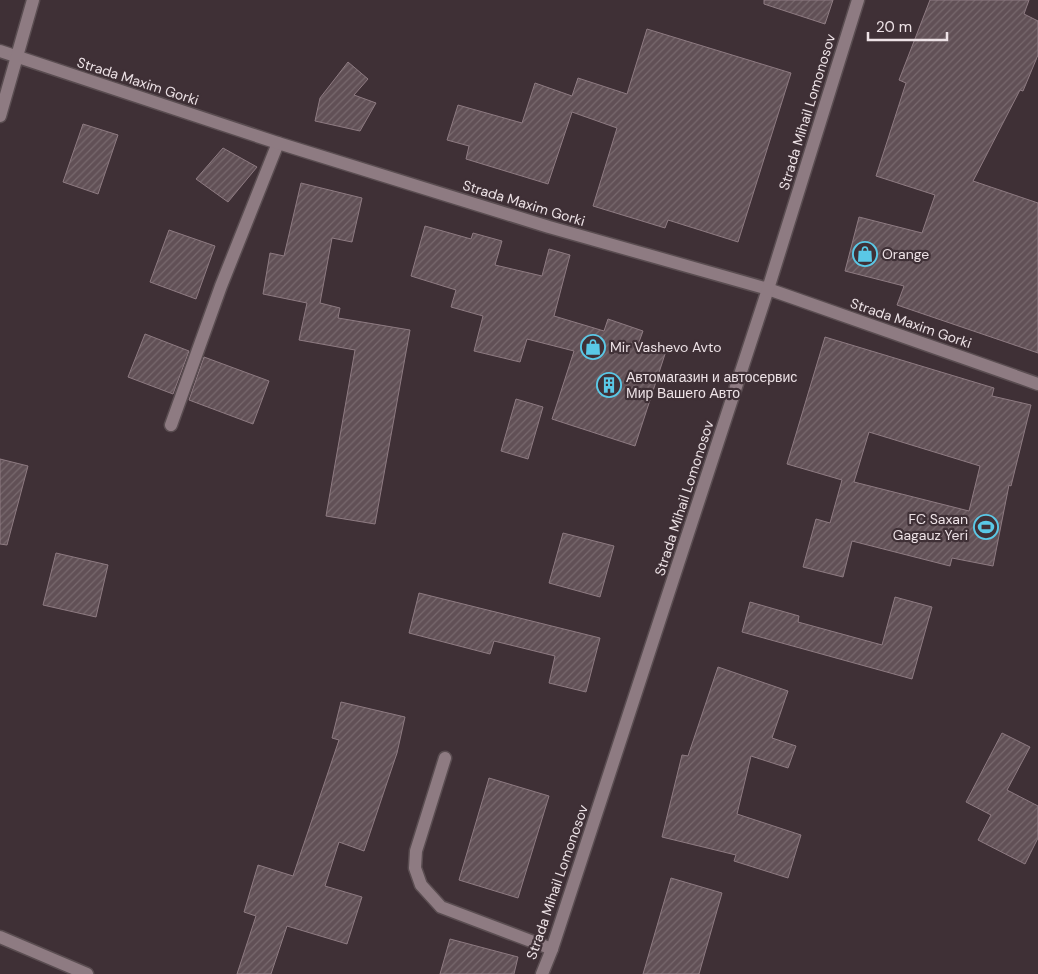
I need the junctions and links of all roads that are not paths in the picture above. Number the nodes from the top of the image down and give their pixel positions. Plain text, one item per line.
1 (33, 0) edge
2 (858, 0) edge
3 (0, 51) edge
4 (17, 56) junction
5 (0, 116) edge
6 (278, 143) junction
7 (768, 289) junction
8 (1038, 384) edge
9 (171, 425) dead end
10 (445, 758) dead end
11 (0, 937) edge
12 (552, 948) junction
13 (82, 973) edge
14 (542, 974) edge

1 - 4 street
2 - 7 street, Strada Mihail Lomonosov
3 - 4 street, Strada Maxim Gorki
4 - 5 street
4 - 6 street, Strada Maxim Gorki
6 - 7 street, Strada Maxim Gorki
6 - 9 street
7 - 8 street, Strada Maxim Gorki
7 - 12 street, Strada Mihail Lomonosov
10 - 12 street
11 - 13 street
12 - 14 street, Strada Mihail Lomonosov

